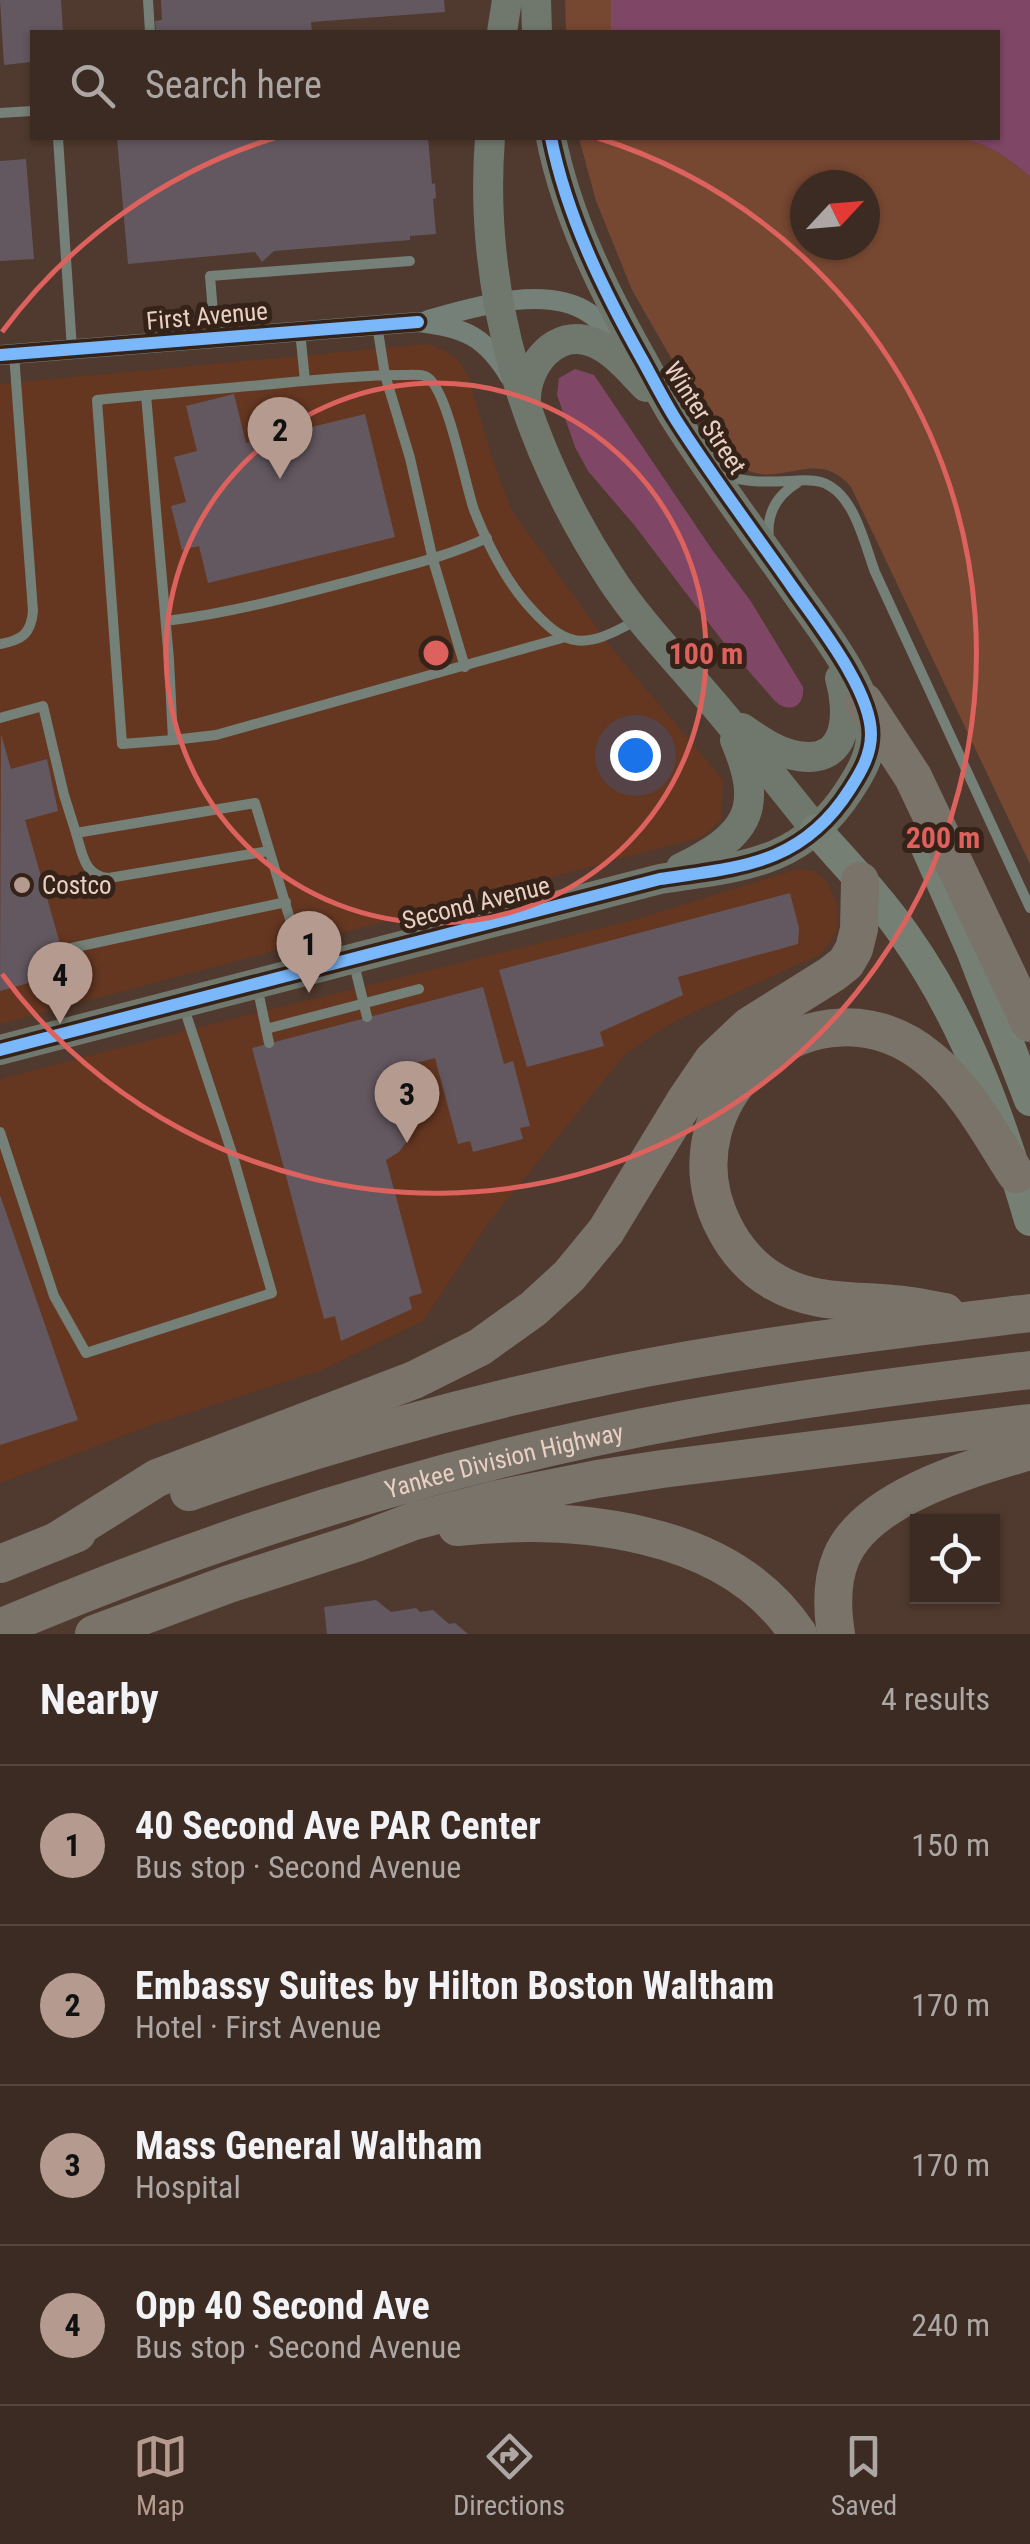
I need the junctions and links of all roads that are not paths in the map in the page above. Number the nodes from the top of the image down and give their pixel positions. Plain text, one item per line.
1 (148, 0) edge
2 (507, 0) edge
3 (536, 0) edge
4 (150, 30) edge
5 (502, 30) edge
6 (538, 30) edge
7 (30, 110) edge
8 (0, 113) edge
9 (58, 140) edge
10 (490, 140) edge
11 (552, 140) edge
12 (410, 261) dead end
13 (499, 304) junction
14 (418, 322) junction
15 (376, 325) junction
16 (300, 332) junction
17 (215, 338) junction
18 (72, 350) junction
19 (7, 355) edge
20 (385, 375) junction
21 (305, 381) junction
22 (146, 395) junction
23 (526, 406) junction
24 (675, 419) junction
25 (708, 466) junction
26 (808, 480) junction
27 (487, 538) junction
28 (433, 560) junction
29 (774, 561) junction
30 (640, 618) junction
31 (816, 620) junction
32 (166, 621) junction
33 (562, 638) junction
34 (0, 644) edge
35 (465, 666) junction
36 (864, 702) junction
37 (720, 711) junction
38 (0, 718) edge
39 (173, 740) junction
40 (816, 830) junction
41 (76, 833) junction
42 (269, 851) junction
43 (660, 879) junction
44 (860, 881) junction
45 (286, 902) junction
46 (1030, 908) edge
47 (62, 950) dead end
48 (352, 958) junction
49 (306, 970) junction
50 (256, 983) junction
51 (419, 989) dead end
52 (182, 1002) junction
53 (364, 1003) junction
54 (367, 1018) dead end
55 (1030, 1023) edge
56 (266, 1029) junction
57 (269, 1043) dead end
58 (0, 1050) edge
59 (1030, 1100) edge
60 (0, 1132) edge
61 (1016, 1174) junction
62 (1030, 1220) edge
63 (1030, 1313) edge
64 (987, 1318) junction
65 (1030, 1370) edge
66 (1030, 1423) edge
67 (1030, 1451) edge
68 (55, 1542) junction
69 (356, 1543) junction
70 (712, 1560) junction
71 (0, 1564) edge
72 (0, 1628) edge
73 (94, 1634) edge
74 (779, 1634) edge
75 (798, 1634) edge
76 (836, 1634) edge

1 - 4 lane
2 - 5 street
3 - 6 street
7 - 8 lane
9 - 18 lane
10 - 13 street
11 - 24 street, Winter Street
12 - 17 lane
13 - 14 street, First Avenue
13 - 23 street
13 - 24 street, First Avenue
14 - 15 street, First Avenue
14 - 23 street, First Avenue
15 - 16 street, First Avenue
15 - 20 lane
16 - 17 street, First Avenue
16 - 21 lane
17 - 18 street, First Avenue
18 - 19 street, First Avenue
19 - 34 lane
20 - 21 lane
20 - 27 lane
20 - 28 lane
21 - 22 lane
22 - 32 lane
22 - 39 lane
23 - 24 street
23 - 30 street
24 - 25 street, Winter Street
25 - 26 lane
25 - 29 street, Winter Street
26 - 29 lane
26 - 46 lane
27 - 28 lane
27 - 33 lane
28 - 32 lane
28 - 35 lane
29 - 31 street, Winter Street
30 - 33 lane
30 - 37 street
31 - 36 street, Winter Street
31 - 37 street
32 - 39 lane
33 - 35 lane
35 - 39 lane
36 - 40 street, Second Avenue
36 - 55 highway
36 - 59 main road, Winter Street
37 - 40 street
37 - 43 street, Second Avenue
38 - 41 lane
40 - 43 street, Second Avenue
40 - 44 main road
41 - 42 lane
41 - 42 lane
42 - 45 lane
43 - 48 street, Second Avenue
44 - 61 main road
44 - 68 highway
45 - 47 lane
45 - 49 lane
48 - 49 street, Second Avenue
48 - 53 lane
49 - 50 street, Second Avenue
50 - 52 street, Second Avenue
50 - 56 lane
51 - 53 lane
52 - 58 street, Second Avenue
52 - 60 lane
53 - 54 lane
53 - 56 lane
56 - 57 lane
61 - 62 main road
61 - 64 highway
63 - 64 highway
64 - 68 highway
65 - 72 highway, Yankee Division Highway
66 - 69 highway
67 - 76 highway
68 - 71 highway
69 - 70 highway
69 - 73 highway
70 - 74 highway
70 - 75 highway

